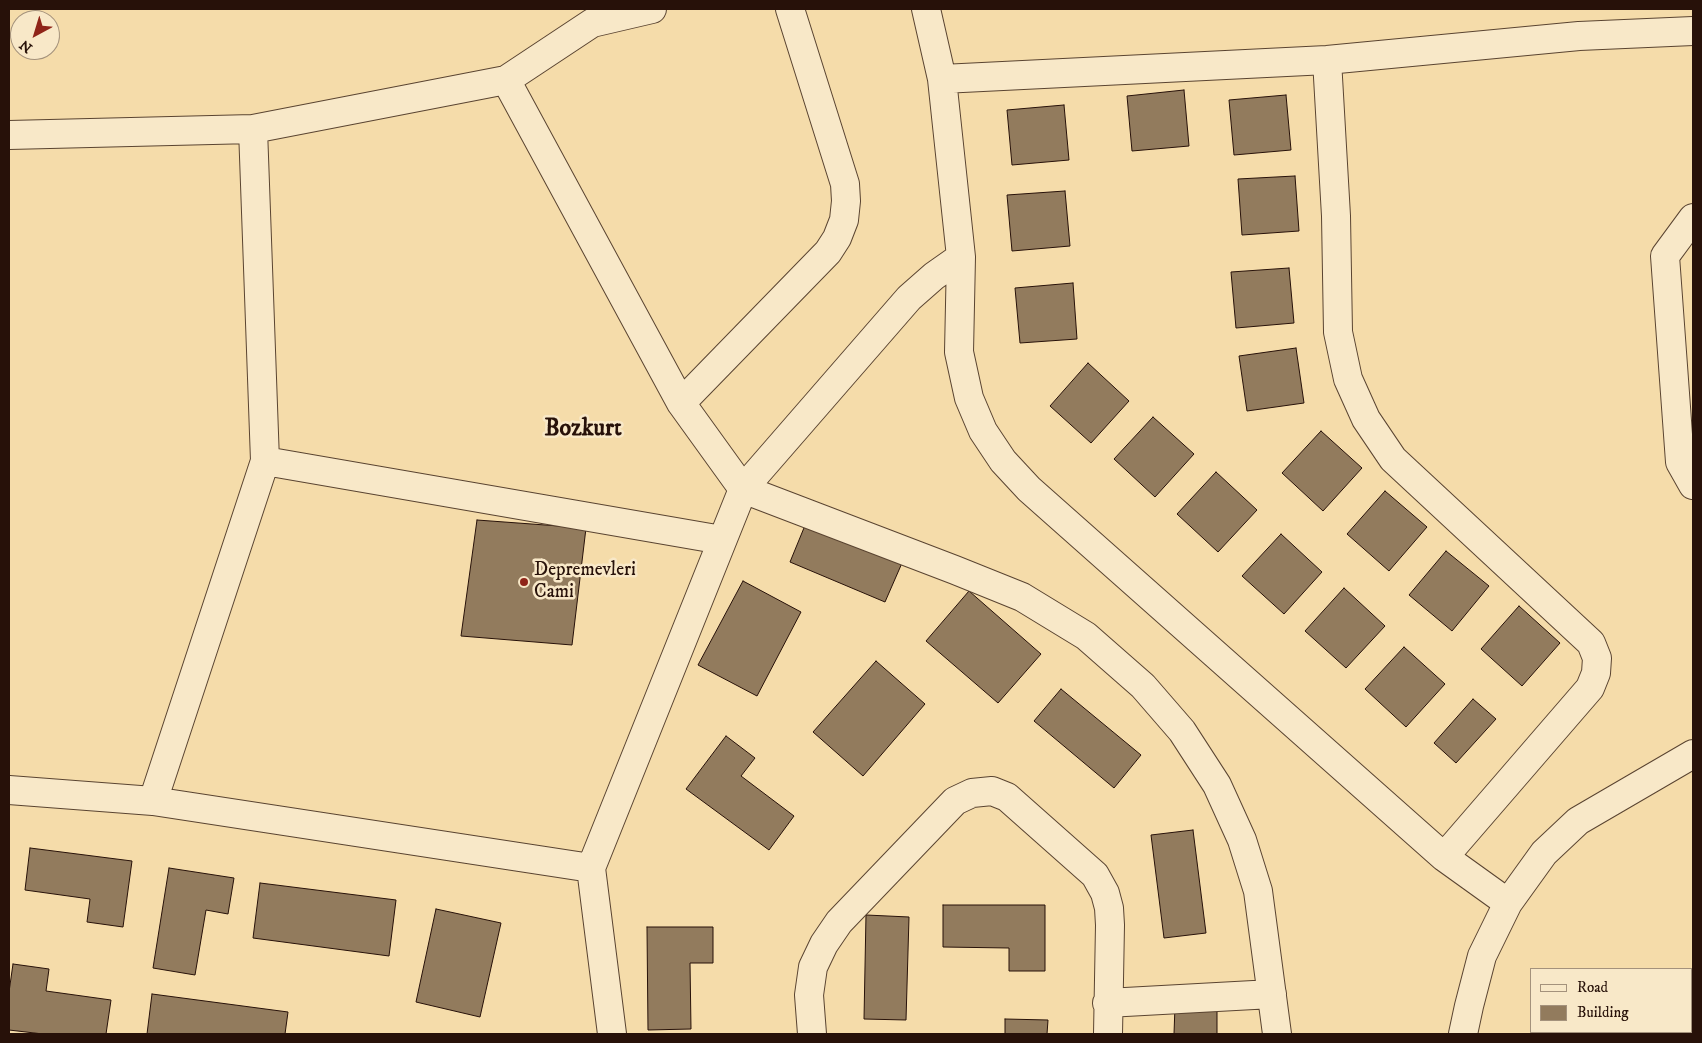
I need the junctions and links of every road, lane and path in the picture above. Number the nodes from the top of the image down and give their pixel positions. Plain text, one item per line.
1 (652, 9) edge
2 (790, 9) edge
3 (926, 9) edge
4 (591, 16) edge
5 (1693, 31) edge
6 (1327, 60) junction
7 (942, 79) junction
8 (506, 80) junction
9 (252, 129) junction
10 (9, 135) edge
11 (1693, 218) edge
12 (961, 257) junction
13 (681, 403) junction
14 (265, 461) junction
15 (1693, 485) edge
16 (742, 489) junction
17 (722, 540) junction
18 (1693, 754) edge
19 (9, 790) edge
20 (153, 800) junction
21 (1444, 857) junction
22 (591, 868) junction
23 (1508, 903) junction
24 (1272, 994) junction
25 (1107, 1003) junction
26 (612, 1034) edge
27 (812, 1034) edge
28 (1108, 1034) edge
29 (1277, 1034) edge
30 (1463, 1034) edge

1 - 4 street
2 - 13 street
3 - 7 street
4 - 8 street
5 - 6 street
6 - 7 street
6 - 21 street
7 - 12 street
8 - 9 street
8 - 13 street
9 - 10 street
9 - 14 street
11 - 15 street
12 - 16 street
12 - 21 street
13 - 16 street
14 - 17 street
14 - 20 street
16 - 17 street
16 - 24 street
17 - 22 street
18 - 23 street
19 - 20 street
20 - 22 street
21 - 23 street
22 - 26 street
23 - 30 street
24 - 25 street
24 - 29 street
25 - 27 street
25 - 28 street

